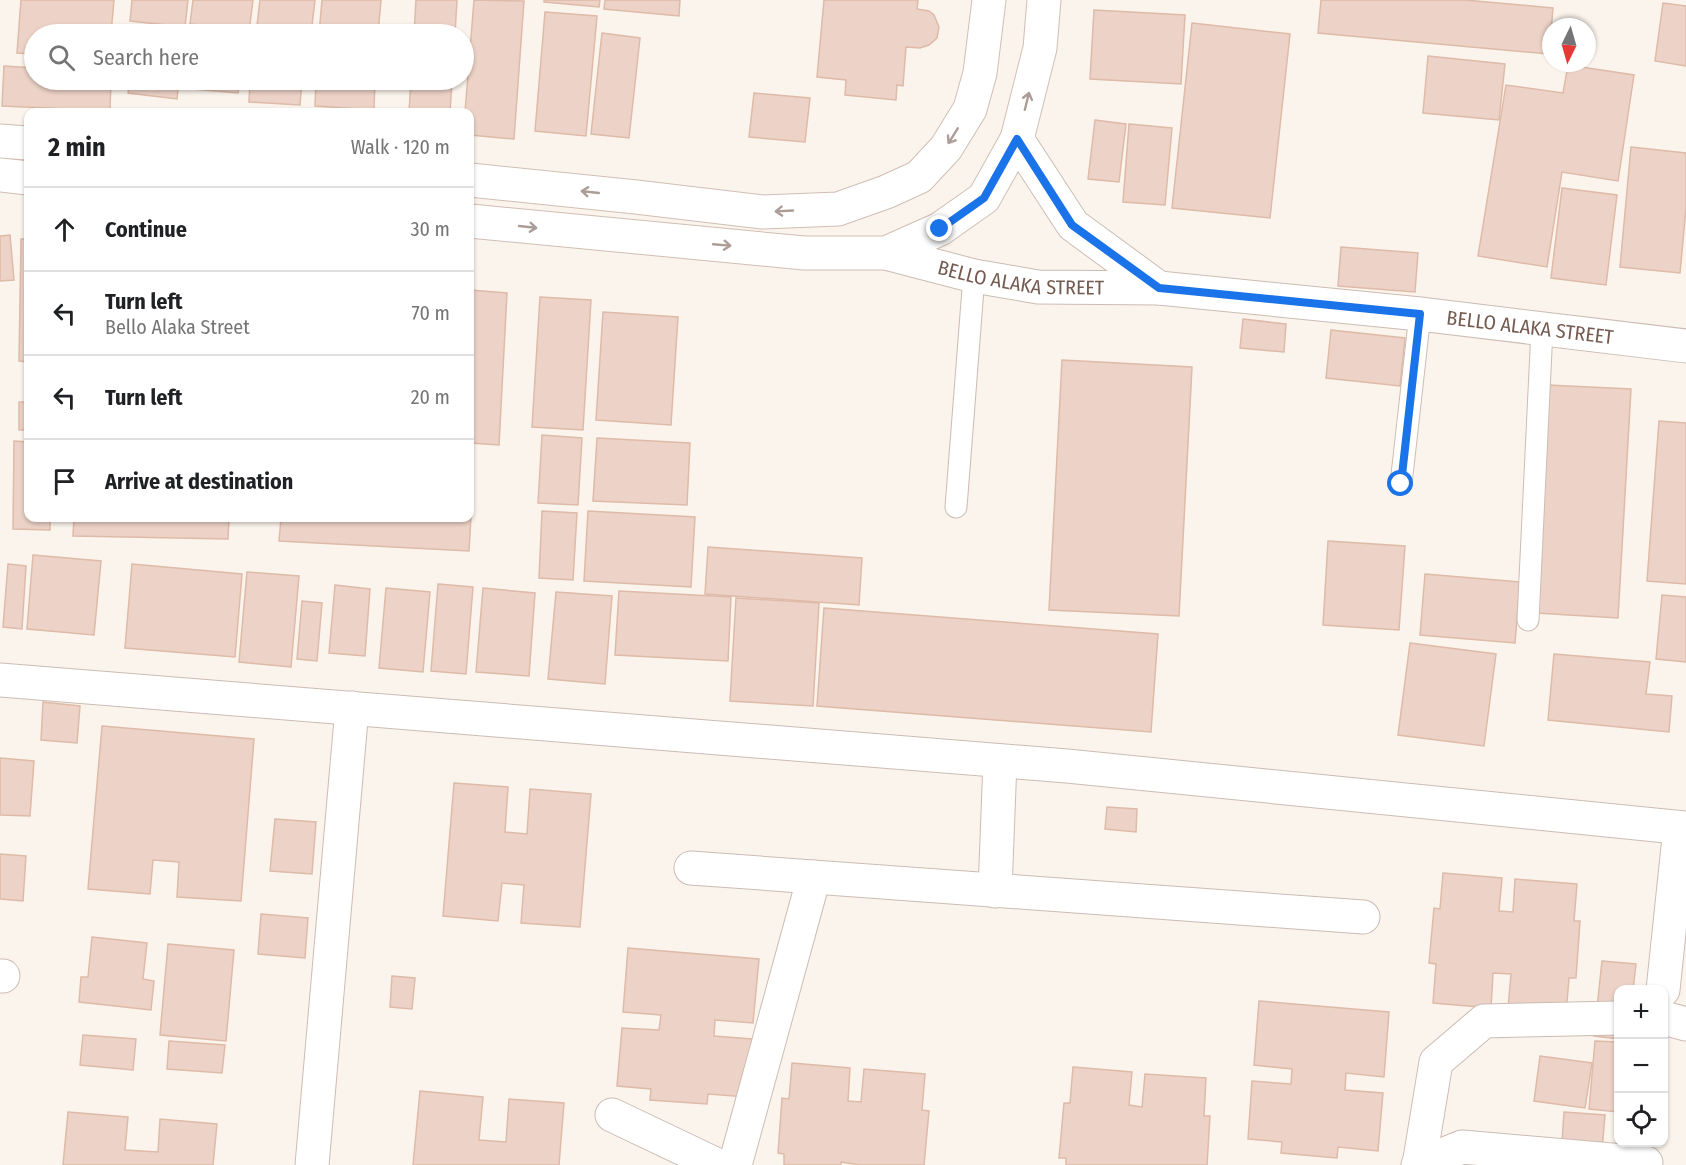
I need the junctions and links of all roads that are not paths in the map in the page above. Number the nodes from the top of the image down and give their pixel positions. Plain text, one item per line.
1 (989, 0) edge
2 (1044, 0) edge
3 (1017, 139) junction
4 (0, 141) edge
5 (24, 143) edge
6 (0, 175) edge
7 (24, 178) edge
8 (474, 180) edge
9 (474, 221) edge
10 (886, 253) junction
11 (974, 276) junction
12 (1159, 288) junction
13 (1420, 314) junction
14 (1542, 328) junction
15 (1686, 346) edge
16 (1401, 484) dead end
17 (956, 507) dead end
18 (1528, 621) dead end
19 (0, 680) edge
20 (352, 708) junction
21 (1000, 761) junction
22 (1683, 828) edge
23 (691, 868) dead end
24 (814, 877) junction
25 (995, 891) junction
26 (1363, 917) dead end
27 (1664, 985) edge
28 (1614, 1018) edge
29 (1668, 1019) edge
30 (1686, 1024) edge
31 (612, 1115) dead end
32 (1646, 1157) edge
33 (312, 1165) edge
34 (717, 1165) edge
35 (735, 1165) edge
36 (1418, 1165) edge

1 -> 8 street
3 -> 2 street
3 - 10 street
3 - 12 street, BELLO ALAKA STREET
4 - 5 street
6 - 7 street
9 -> 10 street
10 - 11 street, BELLO ALAKA STREET
11 - 12 street, BELLO ALAKA STREET
11 - 17 lane
12 - 13 street, BELLO ALAKA STREET
13 - 14 street, BELLO ALAKA STREET
13 - 16 lane
14 - 15 street, BELLO ALAKA STREET
14 - 18 lane
19 - 20 street
20 - 21 street
20 - 33 street
21 - 22 street
21 - 25 street
22 - 27 street
23 - 24 street
24 - 25 street
24 - 35 street
25 - 26 street
28 - 36 street
29 - 30 street
31 - 34 street
32 - 36 street

